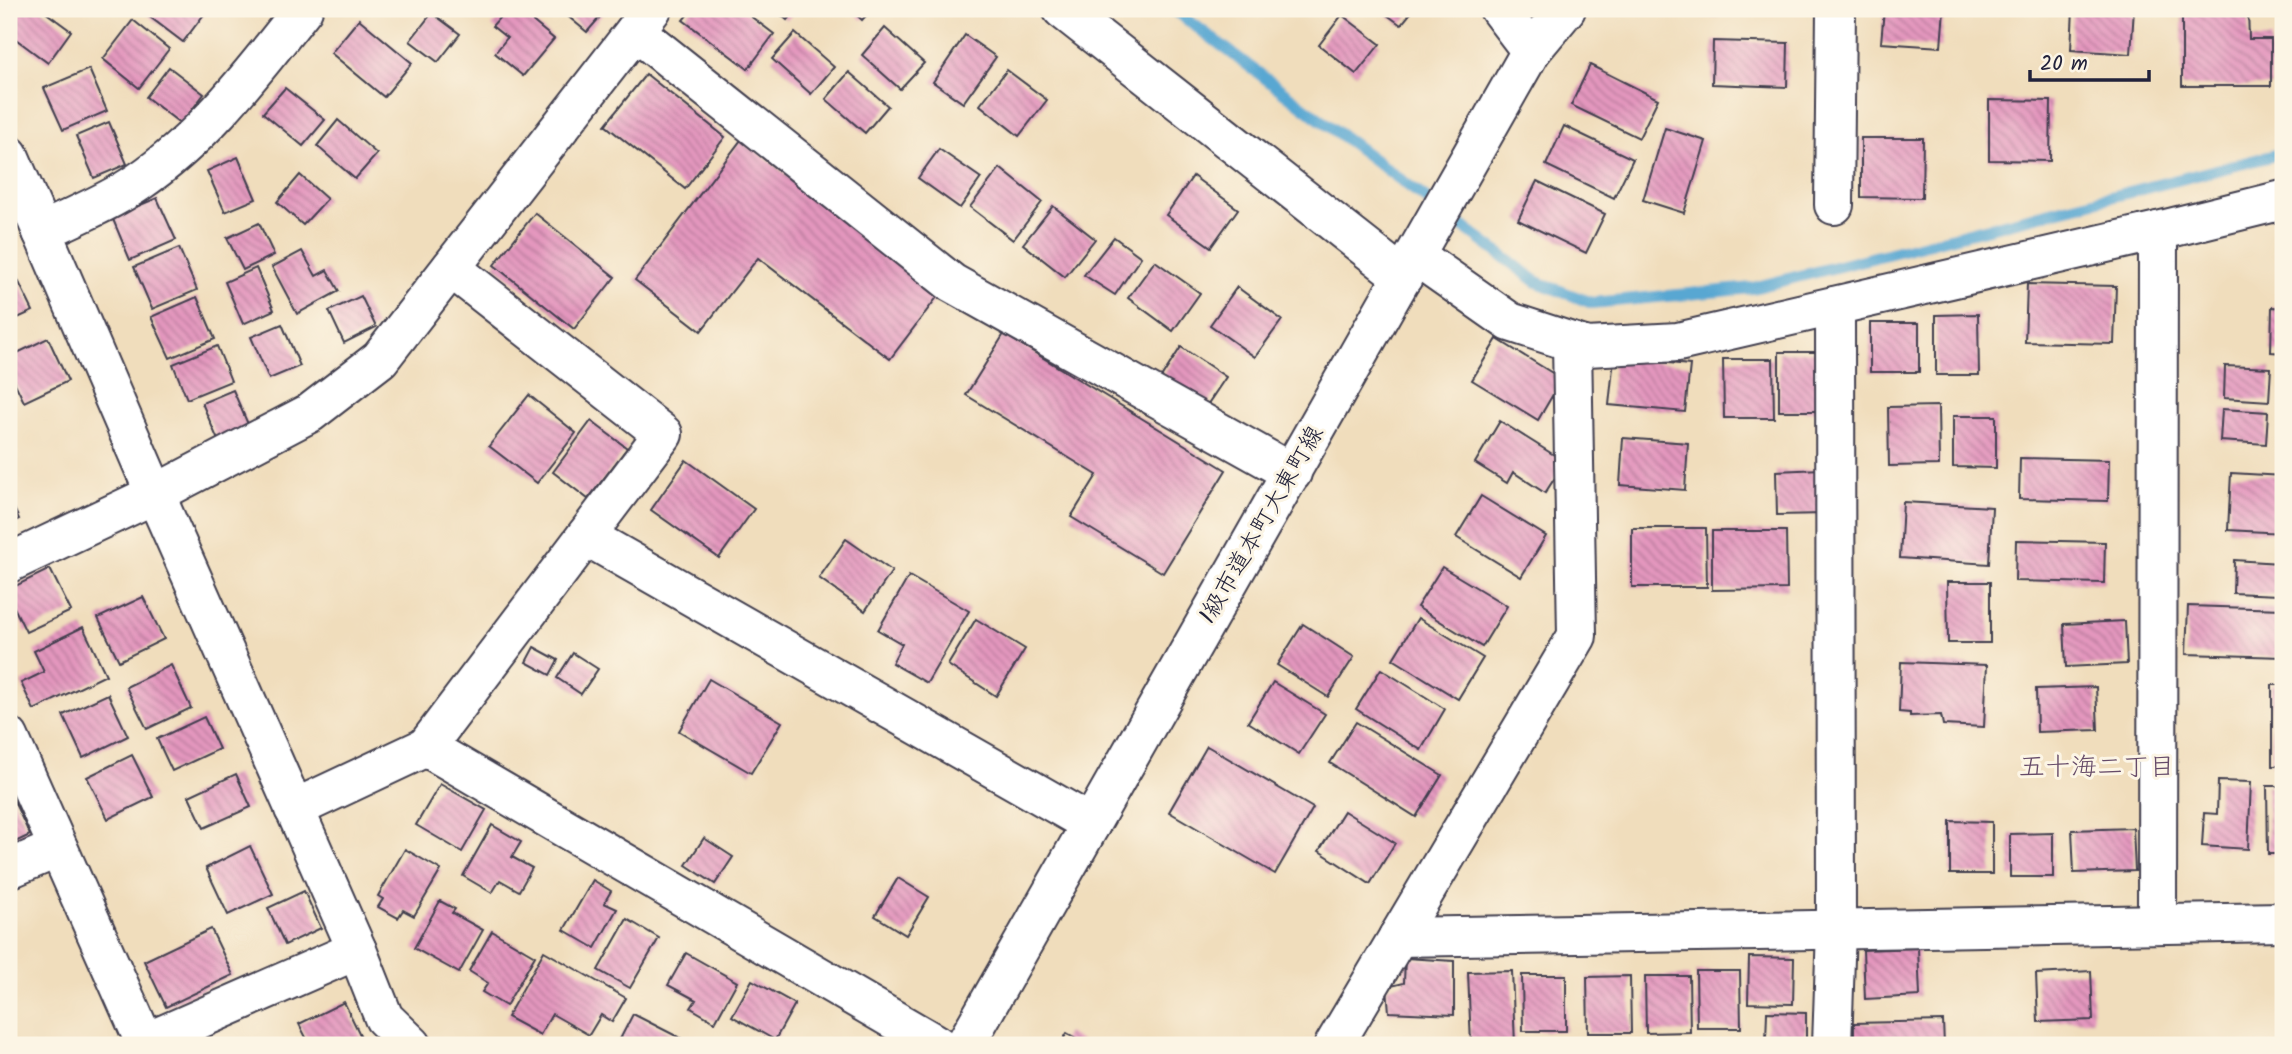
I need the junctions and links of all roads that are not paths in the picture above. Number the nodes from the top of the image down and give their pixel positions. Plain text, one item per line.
1 (303, 9) edge
2 (1062, 9) edge
3 (1499, 9) edge
4 (1566, 9) edge
5 (1836, 9) edge
6 (643, 20) edge
7 (1531, 51) junction
8 (9, 155) edge
9 (2283, 200) edge
10 (1834, 205) dead end
11 (2158, 231) junction
12 (42, 232) junction
13 (1409, 267) junction
14 (451, 268) junction
15 (1835, 306) junction
16 (1572, 342) junction
17 (1292, 473) junction
18 (155, 494) junction
19 (586, 536) junction
20 (9, 563) edge
21 (9, 737) edge
22 (426, 747) junction
23 (294, 809) junction
24 (1091, 824) junction
25 (58, 848) junction
26 (9, 869) edge
27 (2283, 922) edge
28 (2157, 924) junction
29 (1836, 929) junction
30 (1398, 937) junction
31 (357, 950) junction
32 (142, 1044) edge
33 (412, 1045) edge
34 (937, 1045) edge
35 (965, 1045) edge
36 (1334, 1045) edge
37 (1832, 1045) edge

1 - 12 street
2 - 13 street
3 - 7 street
4 - 7 street, 1級市道本町大東町線
5 - 10 street
6 - 14 street
6 - 17 street
7 - 13 street, 1級市道本町大東町線
8 - 12 street
9 - 11 street
11 - 15 street
11 - 28 street
12 - 18 street
13 - 16 street
13 - 17 street, 1級市道本町大東町線
14 - 18 street
14 - 19 street
15 - 16 street
15 - 29 street
16 - 30 street
17 - 24 street, 1級市道本町大東町線
18 - 20 street
18 - 23 street
19 - 22 street
19 - 24 street
21 - 25 street
22 - 23 street
22 - 34 street
23 - 31 street
24 - 35 street, 1級市道本町大東町線
25 - 26 street
25 - 32 street
27 - 28 street
28 - 29 street
29 - 30 street
29 - 37 street
30 - 36 street
31 - 32 street
31 - 33 street

